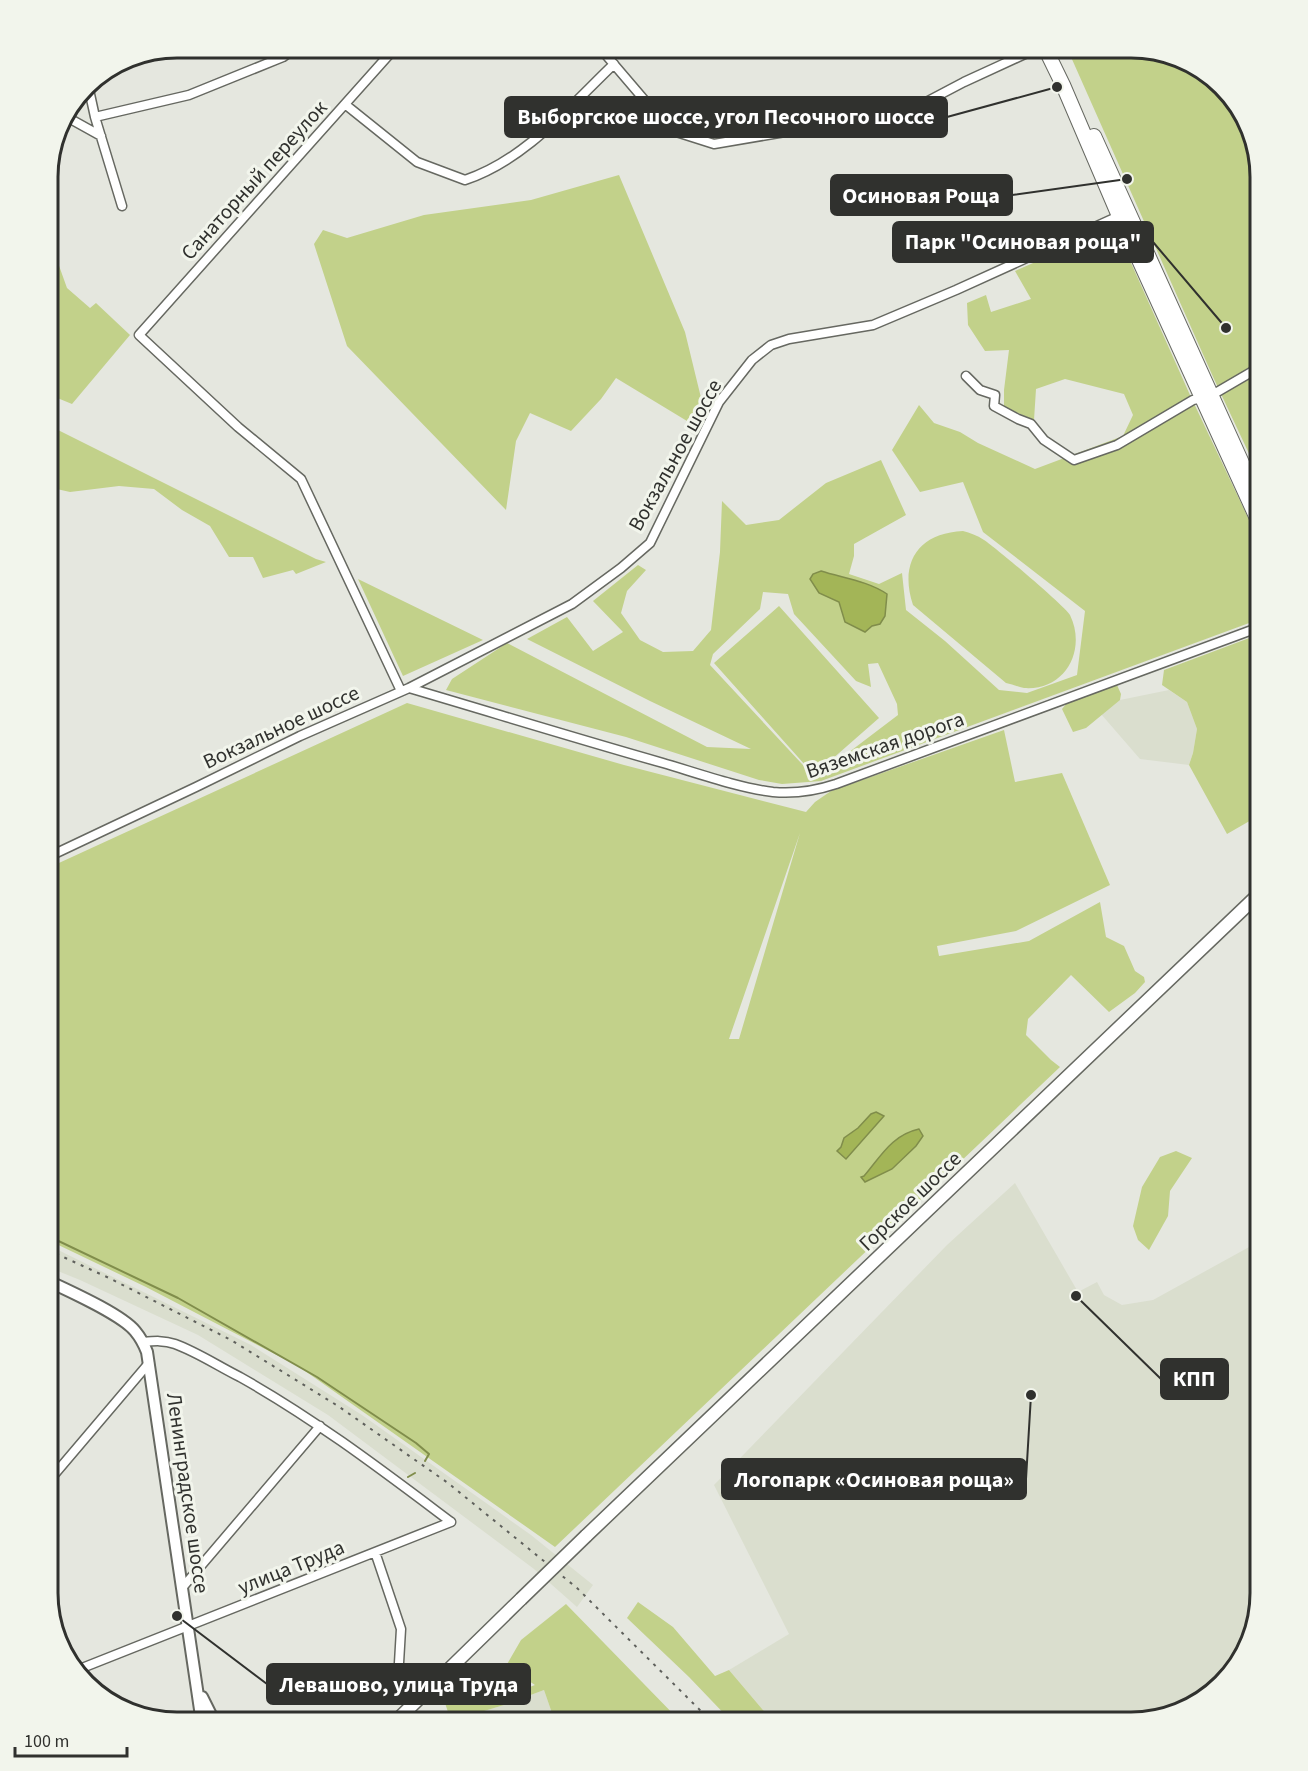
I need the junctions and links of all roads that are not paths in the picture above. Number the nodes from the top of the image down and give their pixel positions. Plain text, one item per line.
1 (278, 59) edge
2 (385, 59) edge
3 (610, 59) edge
4 (1014, 59) edge
5 (1050, 59) edge
6 (1060, 59) edge
7 (614, 64) junction
8 (91, 96) edge
9 (345, 105) junction
10 (95, 117) junction
11 (73, 121) edge
12 (101, 136) junction
13 (122, 206) dead end
14 (1119, 216) junction
15 (1250, 373) edge
16 (966, 376) dead end
17 (1207, 397) junction
18 (1250, 483) edge
19 (1250, 501) edge
20 (1250, 631) edge
21 (405, 690) junction
22 (59, 852) edge
23 (1250, 903) edge
24 (58, 1286) edge
25 (143, 1342) junction
26 (149, 1363) junction
27 (320, 1426) junction
28 (58, 1470) edge
29 (375, 1552) junction
30 (182, 1588) junction
31 (188, 1626) junction
32 (399, 1663) dead end
33 (84, 1667) edge
34 (197, 1683) junction
35 (201, 1712) edge
36 (210, 1712) edge
37 (405, 1712) edge

1 - 10 street
2 - 9 street, Санаторный переулок
3 - 7 street
4 - 7 street
5 - 14 main road
6 - 17 main road
7 - 9 street
8 - 10 street
9 - 21 street, Санаторный переулок
10 - 12 street
11 - 12 street
12 - 13 street
14 - 17 main road
14 - 21 street, Вокзальное шоссе
15 - 17 street
16 - 17 street
17 - 18 main road
17 - 19 main road
20 - 21 street, Вяземская дорога
21 - 22 street, Вокзальное шоссе
23 - 37 main road, Горское шоссе, bridge
24 - 25 street
25 - 26 street, Ленинградское шоссе
25 - 27 street
26 - 28 street
26 - 30 street, Ленинградское шоссе
27 - 29 street, улица Труда
27 - 30 street
29 - 31 street, улица Труда
29 - 32 street
30 - 31 street, Ленинградское шоссе
31 - 33 street, улица Труда
31 - 34 street, Ленинградское шоссе
34 - 35 street, Ленинградское шоссе
34 - 36 street

